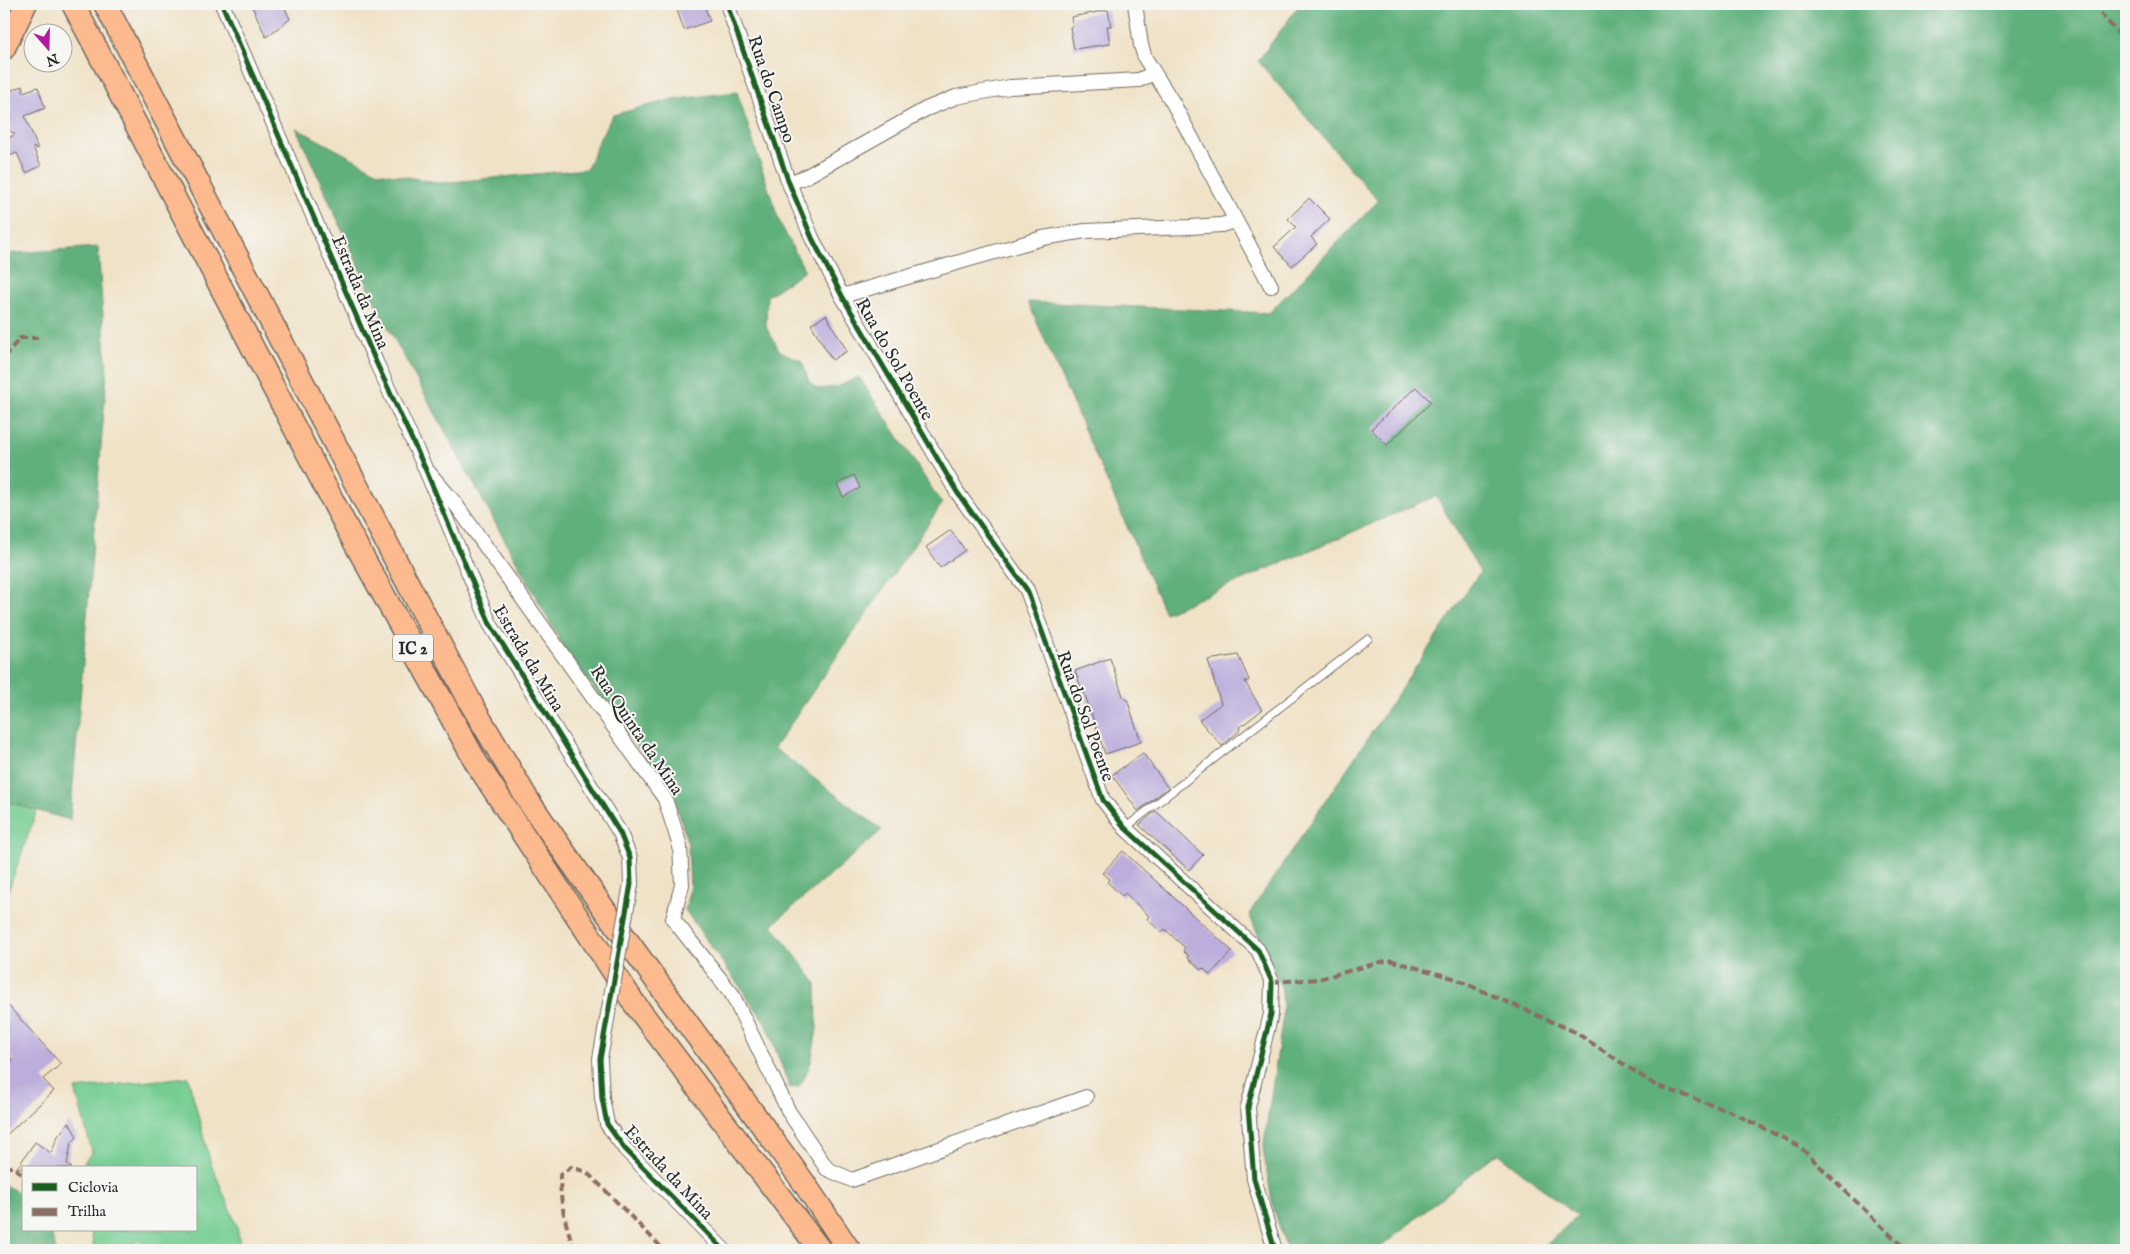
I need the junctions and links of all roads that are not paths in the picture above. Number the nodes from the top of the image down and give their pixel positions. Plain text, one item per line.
1 (26, 4) edge
2 (73, 4) edge
3 (105, 4) edge
4 (222, 4) edge
5 (727, 4) edge
6 (1135, 4) edge
7 (6, 43) edge
8 (1154, 73) junction
9 (789, 183) junction
10 (1236, 221) junction
11 (1271, 286) dead end
12 (842, 296) junction
13 (425, 468) junction
14 (1368, 639) dead end
15 (1125, 828) junction
16 (1086, 1097) dead end
17 (724, 1250) edge
18 (820, 1250) edge
19 (849, 1250) edge
20 (1275, 1250) edge

1 - 7 main road
2 - 18 highway, IC 2
3 - 19 highway, IC 2
4 - 13 street, Estrada da Mina
5 - 9 street, Rua do Campo
6 - 8 street
8 - 9 street
8 - 10 street
9 - 12 street, Rua do Sol Poente
10 - 11 street
10 - 12 street
12 - 15 street, Rua do Sol Poente
13 - 16 street, Rua Quinta da Mina
13 - 17 street, Estrada da Mina, bridge
14 - 15 lane
15 - 20 street, Rua do Sol Poente

